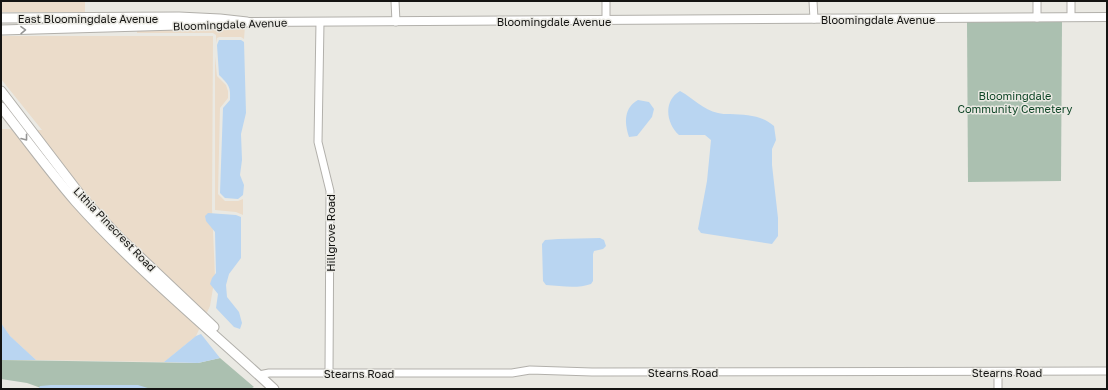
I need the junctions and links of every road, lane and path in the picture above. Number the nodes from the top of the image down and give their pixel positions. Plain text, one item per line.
1 (395, 1) edge
2 (606, 1) edge
3 (813, 1) edge
4 (1037, 1) edge
5 (1071, 1) edge
6 (1071, 17) junction
7 (1107, 17) edge
8 (1, 18) edge
9 (1037, 18) junction
10 (814, 19) junction
11 (606, 21) junction
12 (247, 22) junction
13 (320, 22) junction
14 (396, 22) junction
15 (1, 30) edge
16 (1, 91) edge
17 (1, 107) edge
18 (240, 358) junction
19 (1107, 371) edge
20 (998, 372) junction
21 (329, 373) junction
22 (259, 375) junction
23 (274, 389) edge
24 (998, 389) edge

1 - 14 street
2 - 11 street
3 - 10 street
4 - 9 street
5 - 6 street
6 - 7 street, Bloomingdale Avenue
6 - 9 street, Bloomingdale Avenue
8 - 12 main road, East Bloomingdale Avenue
9 - 10 street, Bloomingdale Avenue
10 - 11 street, Bloomingdale Avenue
11 - 14 street, Bloomingdale Avenue
12 - 13 street, Bloomingdale Avenue
15 -> 12 main road, Bloomingdale Avenue
13 - 14 street, Bloomingdale Avenue
13 - 21 street, Hillgrove Road
16 - 18 main road, Lithia Pinecrest Road
17 -> 18 main road, Lithia Pinecrest Road
18 - 22 main road, Lithia Pinecrest Road
19 - 20 street, Stearns Road
20 - 21 street, Stearns Road
20 - 24 street
21 - 22 street, Stearns Road
22 - 23 main road, Lithia Pinecrest Road

